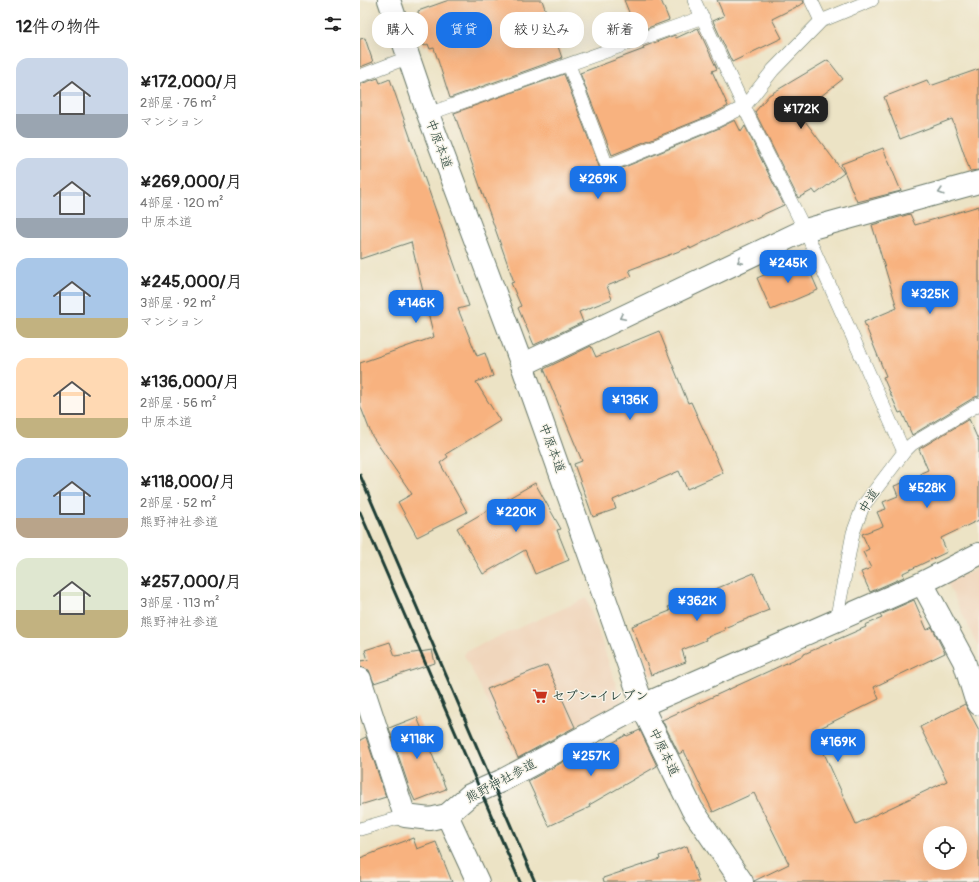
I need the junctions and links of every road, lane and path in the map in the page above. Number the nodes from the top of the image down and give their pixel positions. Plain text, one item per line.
1 (389, 0) edge
2 (694, 0) edge
3 (811, 0) edge
4 (872, 0) edge
5 (703, 17) junction
6 (821, 21) junction
7 (409, 57) junction
8 (569, 65) junction
9 (360, 76) edge
10 (744, 107) junction
11 (428, 114) junction
12 (979, 182) edge
13 (804, 230) junction
14 (522, 365) junction
15 (979, 404) edge
16 (904, 452) junction
17 (979, 554) edge
18 (922, 583) junction
19 (836, 621) junction
20 (360, 679) edge
21 (979, 704) edge
22 (643, 705) junction
23 (447, 815) junction
24 (405, 816) junction
25 (360, 829) edge
26 (478, 882) edge
27 (742, 882) edge

1 - 7 street, 中原本道
2 - 5 lane
3 - 6 lane
4 - 6 lane
5 - 8 lane
5 - 10 lane
6 - 10 lane
7 - 9 lane
7 - 11 street, 中原本道
8 - 10 lane
8 - 11 lane
10 - 13 lane
11 - 14 street, 中原本道
12 -> 13 street
13 -> 14 street
13 - 16 lane
14 - 22 street, 中原本道
15 - 16 lane, 中道
16 - 19 lane, 中道
17 - 18 street, 熊野神社参道
18 - 19 street, 熊野神社参道
18 - 21 street
19 - 22 street, 熊野神社参道
20 - 24 street
22 - 23 street, 熊野神社参道
22 - 27 street, 中原本道
23 - 24 street
23 - 26 street
24 - 25 lane

